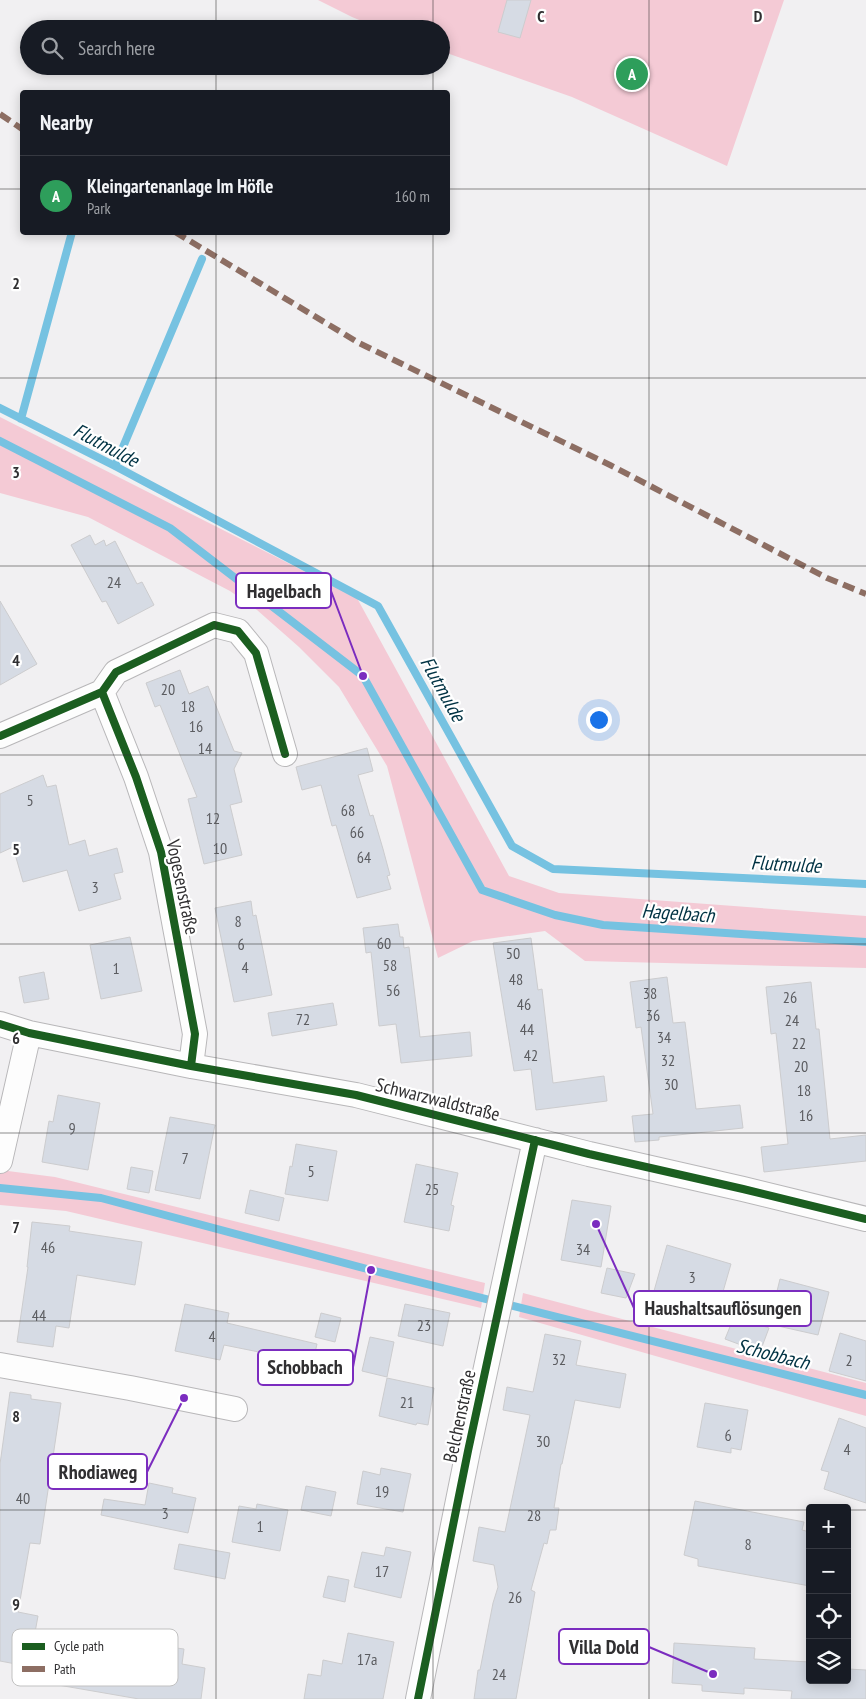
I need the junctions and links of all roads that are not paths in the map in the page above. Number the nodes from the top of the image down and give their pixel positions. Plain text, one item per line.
1 (102, 692) junction
2 (0, 736) edge
3 (285, 754) dead end
4 (0, 1024) edge
5 (29, 1033) junction
6 (191, 1066) junction
7 (535, 1140) junction
8 (0, 1161) edge
9 (866, 1220) edge
10 (0, 1365) edge
11 (235, 1409) dead end
12 (418, 1699) edge

1 - 2 street
1 - 3 street
1 - 6 street, Vogesenstraße
4 - 5 street, Schwarzwaldstraße
5 - 6 street, Schwarzwaldstraße
5 - 8 street
6 - 7 street, Schwarzwaldstraße
7 - 9 street, Schwarzwaldstraße
7 - 12 street, Belchenstraße
10 - 11 street

